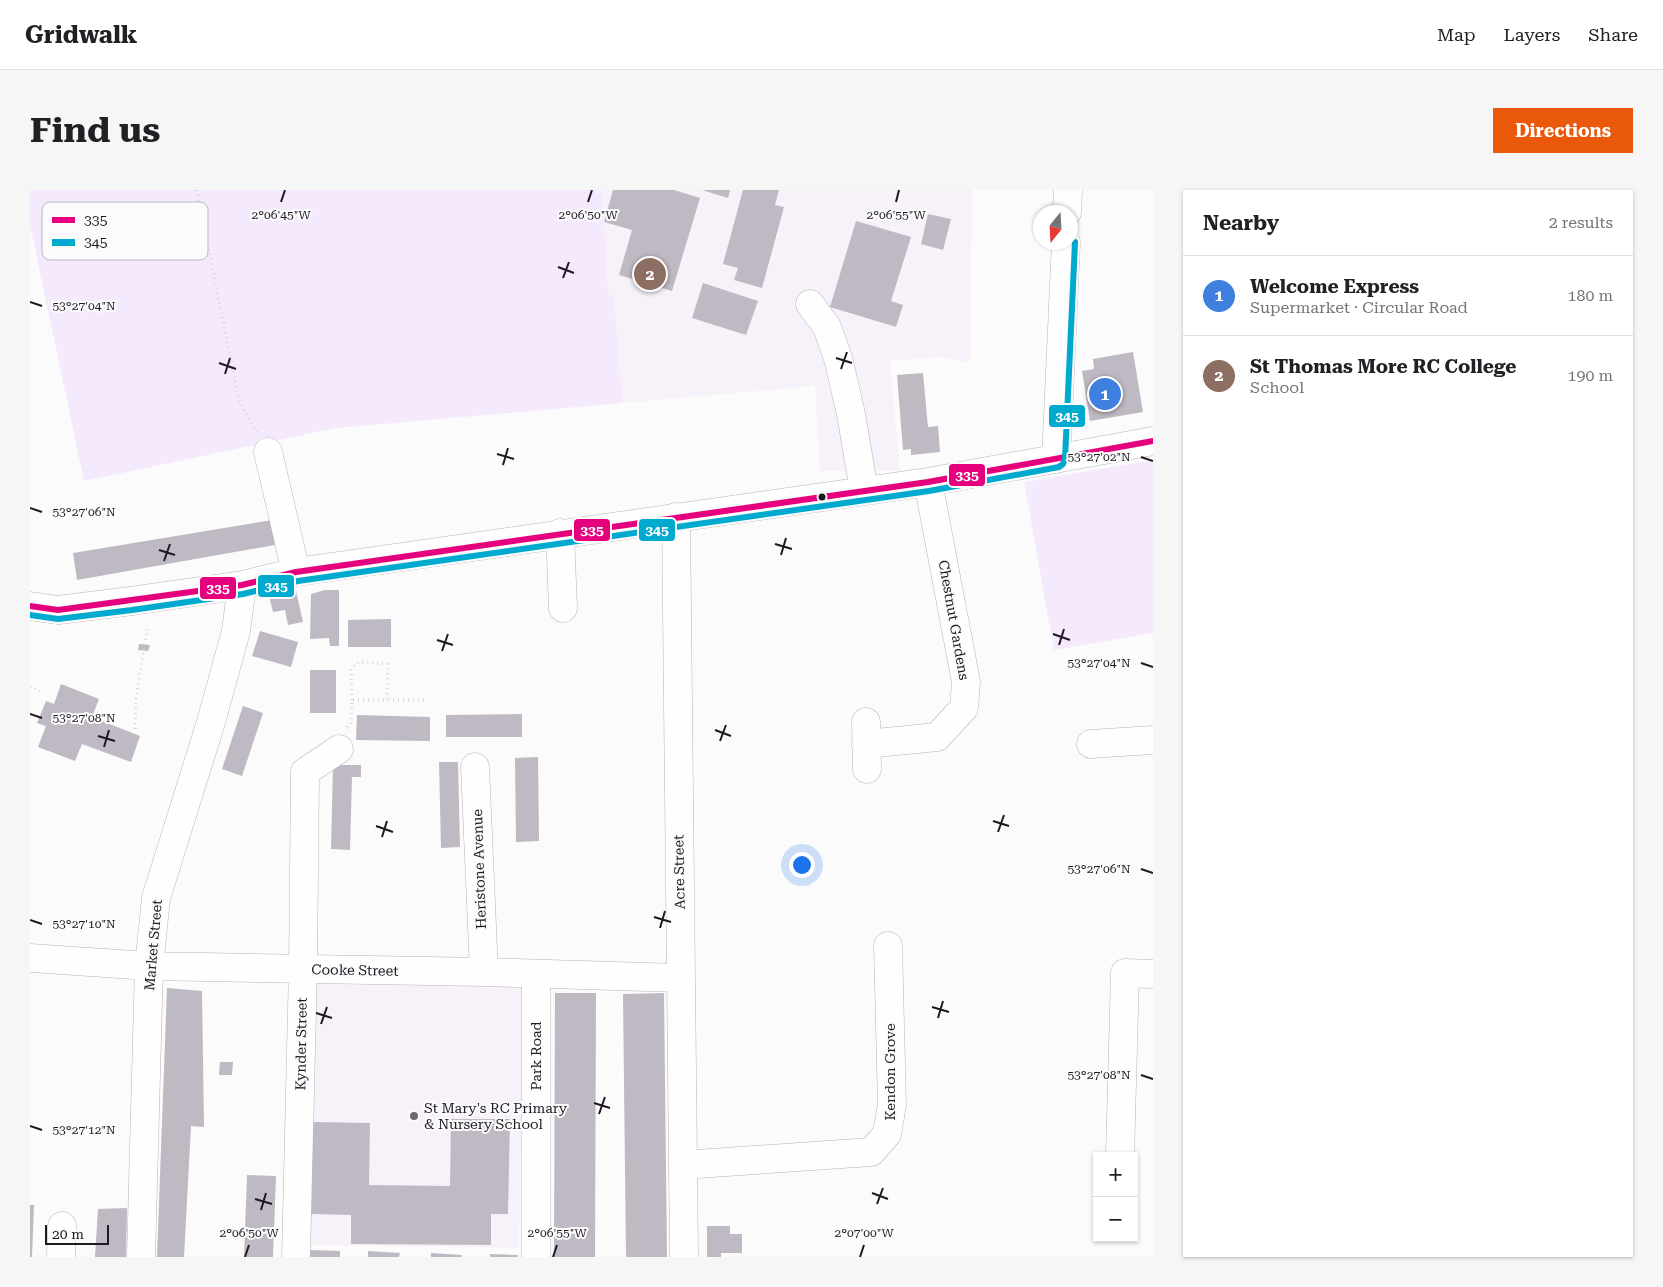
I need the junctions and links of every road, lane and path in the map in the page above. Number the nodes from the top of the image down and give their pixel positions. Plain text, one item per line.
1 (1068, 190) edge
2 (1067, 205) edge
3 (208, 244) edge
4 (1066, 250) edge
5 (810, 304) dead end
6 (1153, 441) edge
7 (268, 452) joint
8 (1056, 459) junction
9 (928, 482) junction
10 (864, 491) junction
11 (676, 517) junction
12 (560, 533) junction
13 (296, 572) junction
14 (242, 585) junction
15 (30, 606) edge
16 (563, 608) dead end
17 (147, 629) dead end
18 (30, 687) edge
19 (43, 692) dead end
20 (352, 700) junction
21 (387, 700) junction
22 (427, 700) dead end
23 (134, 729) dead end
24 (1153, 740) edge
25 (1091, 744) dead end
26 (866, 745) dead end
27 (339, 749) joint
28 (475, 766) dead end
29 (888, 946) dead end
30 (30, 958) edge
31 (150, 966) junction
32 (303, 969) junction
33 (484, 972) junction
34 (536, 974) junction
35 (1153, 974) edge
36 (680, 978) junction
37 (1120, 1152) edge
38 (683, 1166) junction
39 (62, 1226) dead end
40 (61, 1257) edge
41 (141, 1257) edge
42 (296, 1257) edge
43 (536, 1257) edge
44 (684, 1257) edge

1 - 2 street
3 - 7 path
4 - 8 street
5 - 10 street
6 - 8 street
7 - 13 street
8 - 9 street
9 - 10 street
9 - 26 street, Chestnut Gardens
10 - 11 street
11 - 12 street
11 - 36 street, Acre Street
12 - 13 street
12 - 16 street
13 - 14 street
14 - 15 street
14 - 31 street, Market Street
17 - 23 path
18 - 19 path
20 - 21 path
20 - 21 path
20 - 27 path
21 - 22 path
24 - 25 street
27 - 32 street, Kynder Street
28 - 33 street, Heristone Avenue
29 - 38 street, Kendon Grove
30 - 31 street, Cooke Street
31 - 32 street, Cooke Street
31 - 41 street, Market Street
32 - 33 street, Cooke Street
32 - 42 street, Kynder Street
33 - 34 street, Cooke Street
34 - 36 street, Cooke Street
34 - 43 street, Park Road
35 - 37 street
36 - 38 street, Acre Street
38 - 44 street, Acre Street
39 - 40 street

